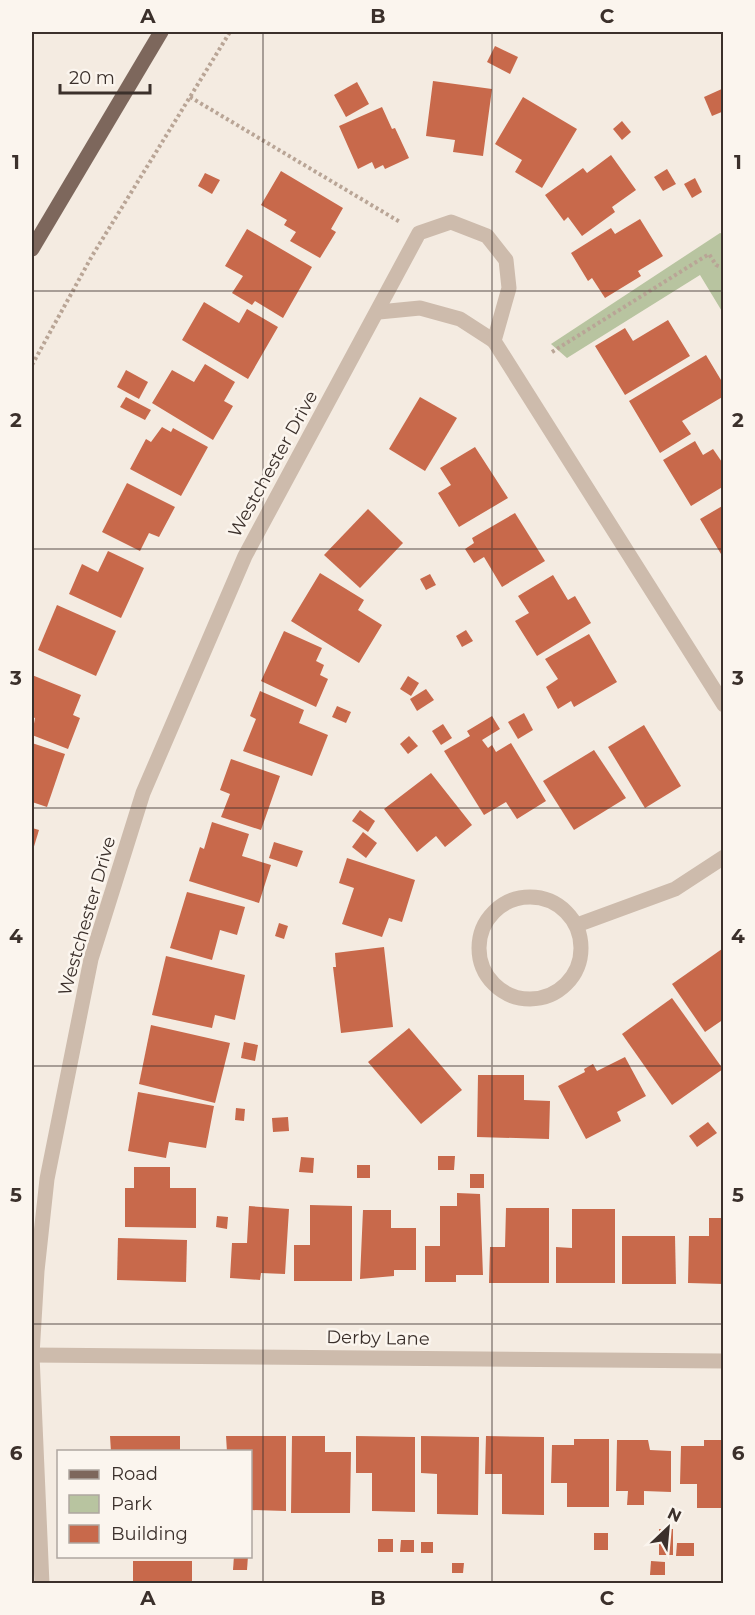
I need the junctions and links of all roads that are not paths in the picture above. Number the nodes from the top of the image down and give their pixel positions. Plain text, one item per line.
1 (161, 32) edge
2 (32, 249) edge
3 (379, 312) junction
4 (494, 340) junction
5 (723, 705) edge
6 (723, 857) edge
7 (577, 926) junction
8 (32, 1355) edge
9 (723, 1361) edge
10 (42, 1584) edge

1 - 2 main road
3 - 4 street
3 - 4 street, Westchester Drive
3 - 8 street, Westchester Drive
4 - 5 street
6 - 7 street
7 - 7 street
8 - 9 street, Derby Lane
8 - 10 street, Westchester Drive

